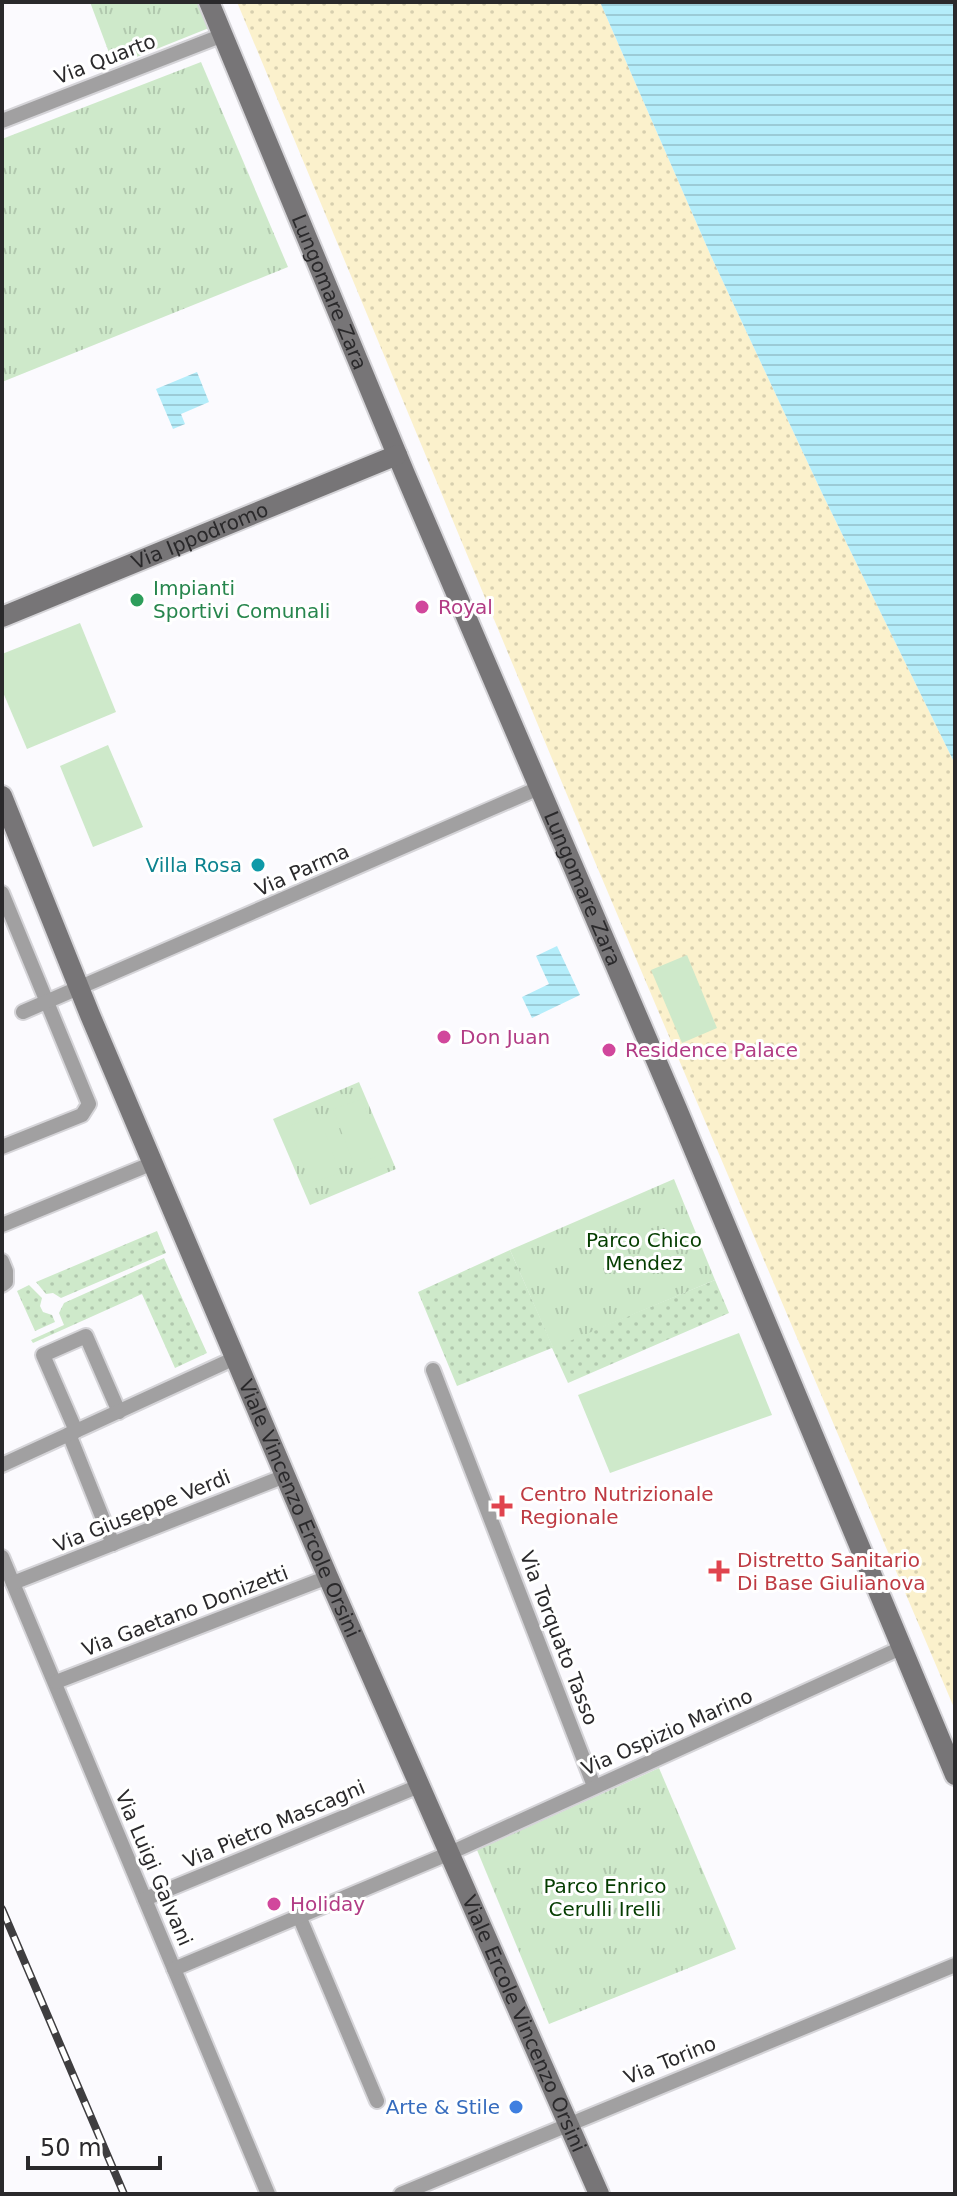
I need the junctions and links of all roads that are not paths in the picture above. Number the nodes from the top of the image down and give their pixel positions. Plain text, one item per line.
1 (209, 2) edge
2 (223, 35) junction
3 (2, 121) edge
4 (397, 455) junction
5 (2, 617) edge
6 (541, 787) junction
7 (2, 796) edge
8 (2, 893) edge
9 (79, 989) junction
10 (46, 1003) junction
11 (23, 1012) dead end
12 (2, 1147) edge
13 (153, 1163) junction
14 (2, 1225) edge
15 (2, 1261) edge
16 (2, 1285) edge
17 (235, 1358) junction
18 (433, 1370) dead end
19 (119, 1412) junction
20 (73, 1432) junction
21 (2, 1465) edge
22 (285, 1476) junction
23 (113, 1544) junction
24 (2, 1557) edge
25 (328, 1577) junction
26 (13, 1583) junction
27 (901, 1648) junction
28 (56, 1682) junction
29 (955, 1775) edge
30 (419, 1786) junction
31 (594, 1786) junction
32 (450, 1853) junction
33 (145, 1899) junction
34 (299, 1916) junction
35 (955, 1965) edge
36 (174, 1969) junction
37 (377, 2101) dead end
38 (569, 2123) junction
39 (268, 2194) edge
40 (401, 2194) edge
41 (599, 2194) edge

1 - 2 street, Lungomare Zara
2 - 3 street, Via Quarto
2 - 4 street, Lungomare Zara
4 - 5 street, Via Ippodromo
4 - 6 street, Lungomare Zara
6 - 9 street, Via Parma
6 - 27 street, Lungomare Zara
7 - 9 street, Viale Vincenzo Ercole Orsini
8 - 10 street
9 - 10 street, Via Parma
9 - 13 street, Viale Vincenzo Ercole Orsini
10 - 11 street, Via Parma
10 - 12 street
13 - 14 street
13 - 17 street, Viale Vincenzo Ercole Orsini
15 - 16 street
17 - 19 street
17 - 22 street, Viale Vincenzo Ercole Orsini
18 - 31 street, Via Torquato Tasso
19 - 20 street
19 - 20 street
20 - 21 street
20 - 23 street
22 - 23 street, Via Giuseppe Verdi
22 - 25 street, Viale Vincenzo Ercole Orsini
23 - 26 street, Via Giuseppe Verdi
24 - 26 street, Via Luigi Galvani
25 - 28 street, Via Gaetano Donizetti
25 - 30 street, Viale Vincenzo Ercole Orsini
26 - 28 street, Via Luigi Galvani
27 - 29 street, Lungomare Zara
27 - 31 street, Via Ospizio Marino
28 - 33 street, Via Luigi Galvani
30 - 32 street, Viale Vincenzo Ercole Orsini
30 - 33 street, Via Pietro Mascagni
31 - 32 street, Via Ospizio Marino
32 - 34 street, Via Ospizio Marino
32 - 38 street, Viale Ercole Vincenzo Orsini
33 - 36 street, Via Luigi Galvani
34 - 36 street, Via Ospizio Marino
34 - 37 street
35 - 38 street, Via Torino
36 - 39 street, Via Luigi Galvani
38 - 40 street, Via Torino
38 - 41 street, Viale Ercole Vincenzo Orsini

